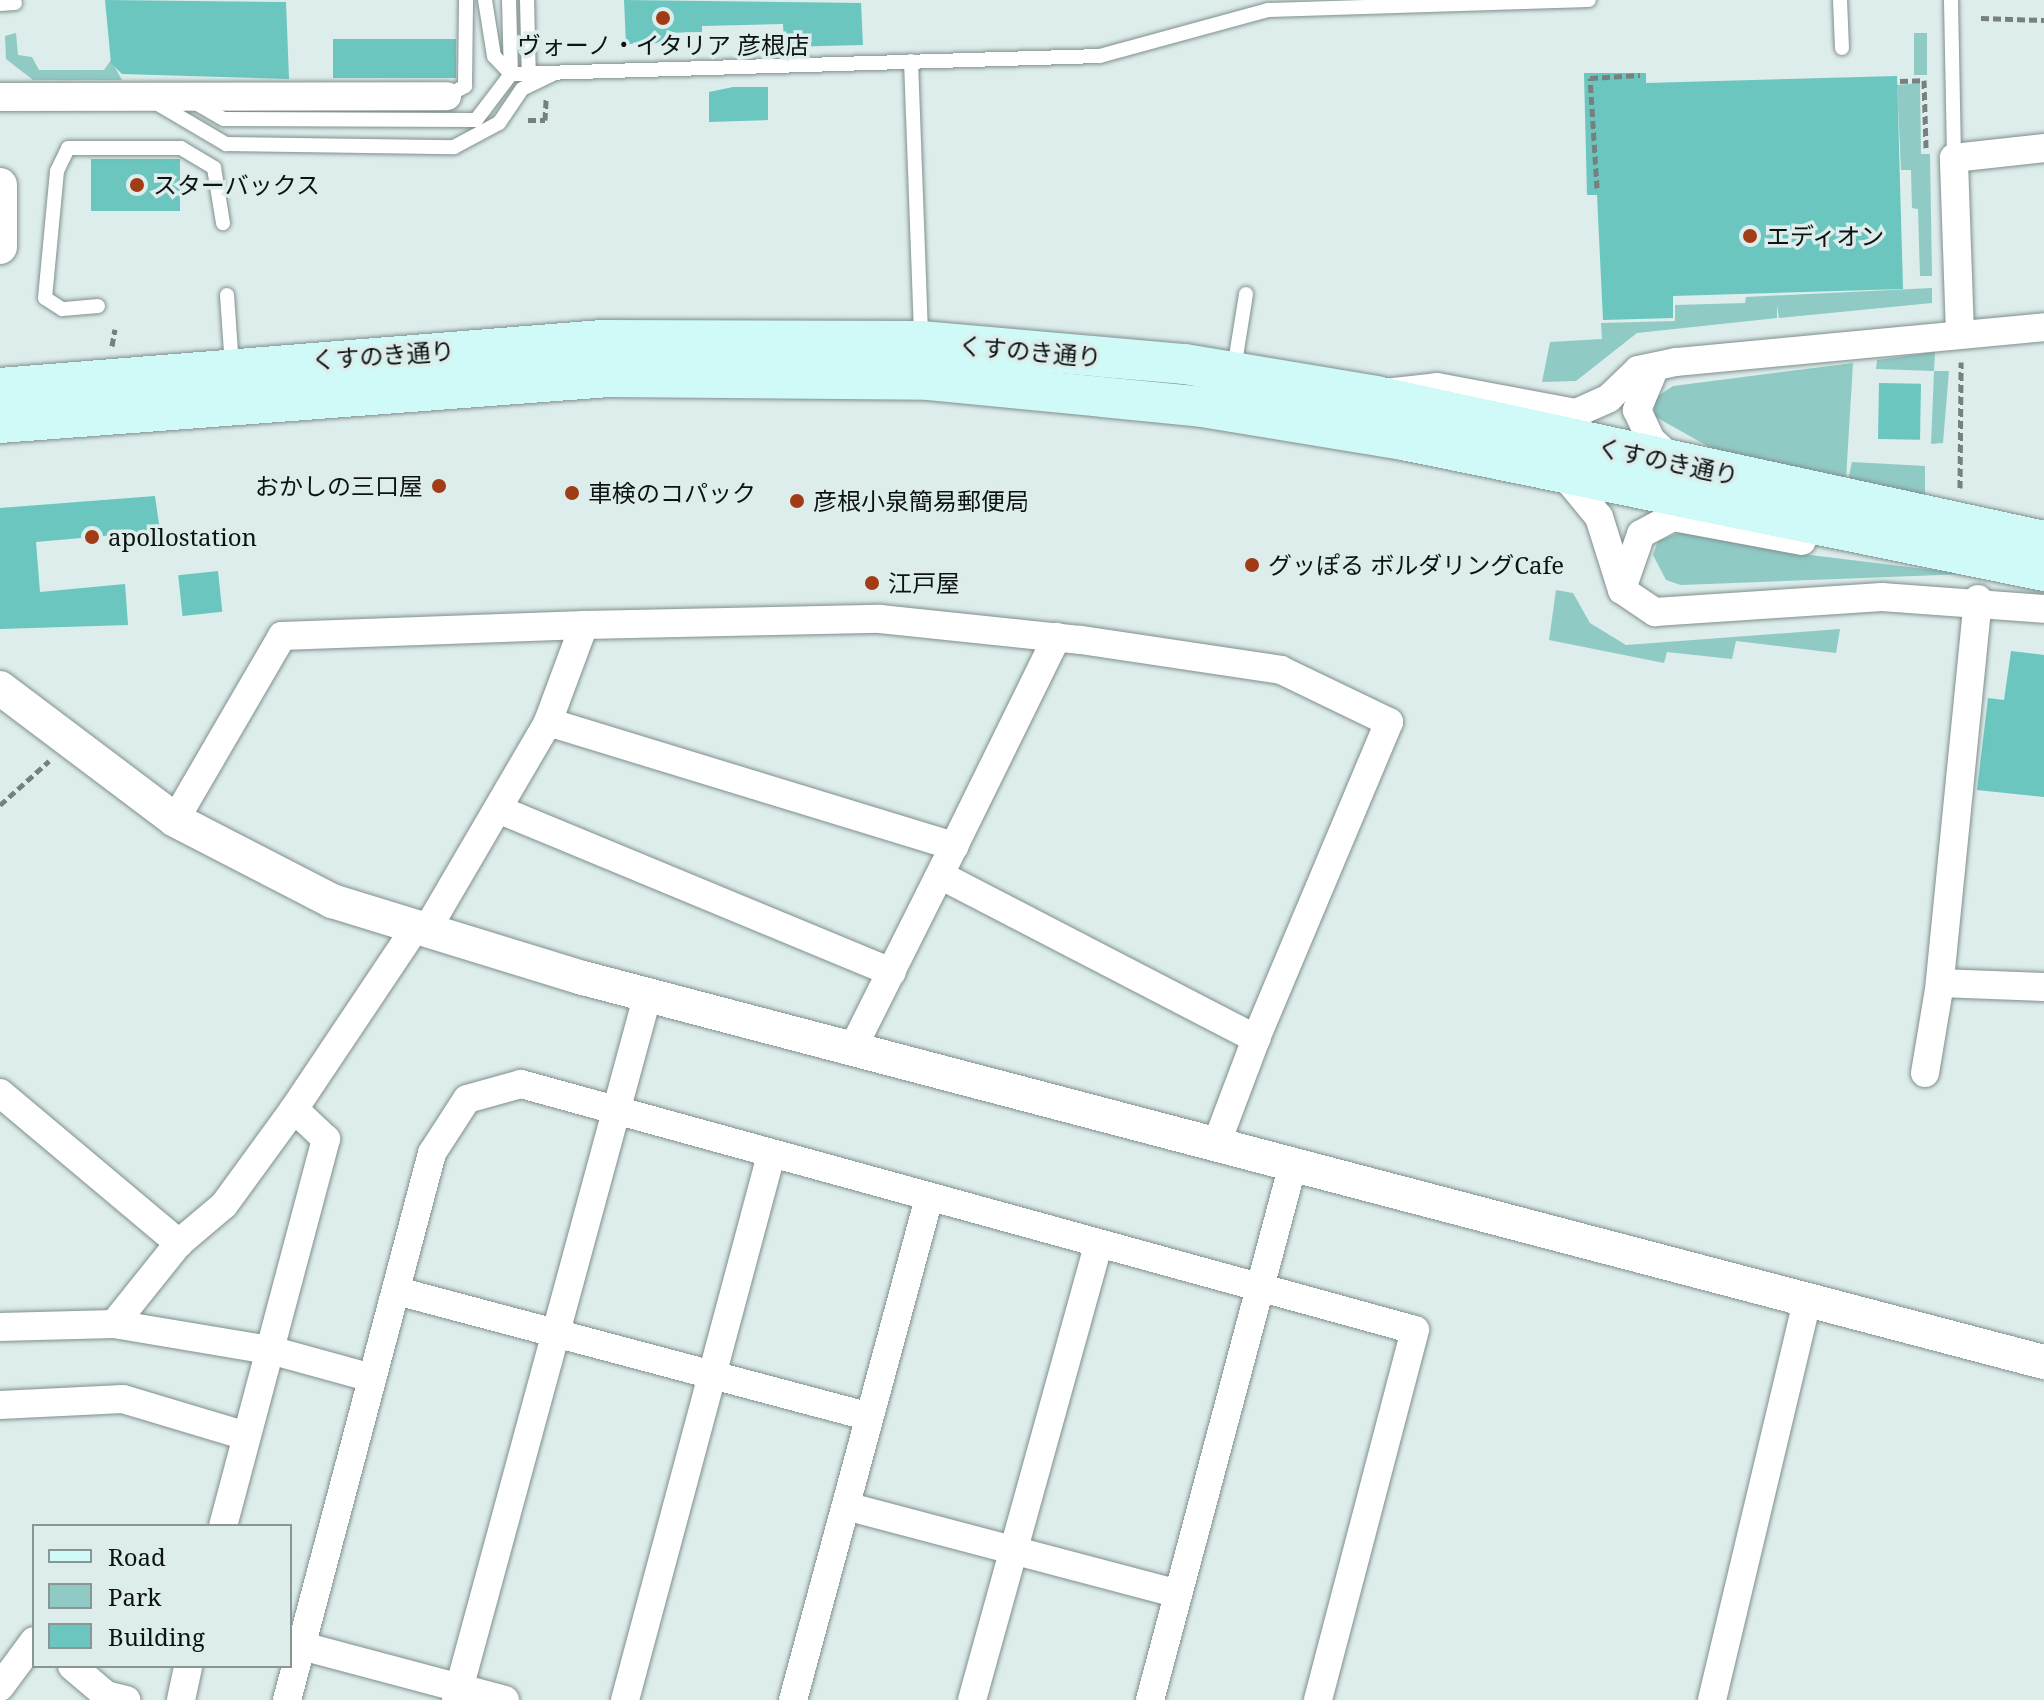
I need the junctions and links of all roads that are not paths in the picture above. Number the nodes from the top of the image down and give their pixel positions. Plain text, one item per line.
1 (466, 0) edge
2 (485, 0) edge
3 (509, 0) edge
4 (527, 0) edge
5 (1589, 0) edge
6 (1840, 0) edge
7 (1951, 0) edge
8 (1842, 48) dead end
9 (911, 61) junction
10 (511, 74) junction
11 (529, 80) junction
12 (1968, 85) dead end
13 (1953, 86) junction
14 (447, 96) joint
15 (0, 97) edge
16 (148, 97) junction
17 (187, 97) junction
18 (2044, 148) edge
19 (1944, 153) junction
20 (0, 185) edge
21 (223, 223) dead end
22 (0, 247) edge
23 (1246, 294) dead end
24 (227, 295) dead end
25 (98, 306) dead end
26 (2044, 327) edge
27 (921, 341) junction
28 (1956, 347) junction
29 (232, 367) junction
30 (1655, 367) junction
31 (1234, 372) junction
32 (0, 388) edge
33 (1376, 396) junction
34 (0, 423) edge
35 (1676, 463) junction
36 (1562, 472) junction
37 (1928, 532) junction
38 (1872, 535) junction
39 (2044, 541) edge
40 (2044, 571) edge
41 (1622, 590) junction
42 (1978, 599) junction
43 (2044, 609) edge
44 (584, 625) junction
45 (1057, 637) junction
46 (0, 688) edge
47 (548, 722) junction
48 (500, 810) junction
49 (175, 820) junction
50 (954, 846) junction
51 (942, 876) junction
52 (420, 930) junction
53 (892, 972) junction
54 (1940, 983) junction
55 (2044, 987) edge
56 (648, 994) junction
57 (1256, 1039) junction
58 (853, 1048) junction
59 (1925, 1073) dead end
60 (0, 1093) edge
61 (294, 1109) junction
62 (613, 1111) junction
63 (1217, 1142) junction
64 (771, 1155) junction
65 (1293, 1164) junction
66 (929, 1198) junction
67 (179, 1243) junction
68 (1098, 1245) junction
69 (1262, 1284) junction
70 (397, 1291) junction
71 (1808, 1298) junction
72 (3, 1323) edge
73 (114, 1324) junction
74 (553, 1330) junction
75 (270, 1350) junction
76 (2044, 1362) edge
77 (712, 1374) junction
78 (372, 1378) junction
79 (0, 1405) edge
80 (868, 1416) junction
81 (246, 1436) junction
82 (846, 1506) junction
83 (224, 1524) edge
84 (1013, 1549) junction
85 (1178, 1594) junction
86 (32, 1644) edge
87 (302, 1646) junction
88 (74, 1668) edge
89 (188, 1668) edge
90 (0, 1687) edge
91 (458, 1694) edge
92 (126, 1700) edge
93 (181, 1700) edge
94 (287, 1700) edge
95 (505, 1700) edge
96 (625, 1700) edge
97 (793, 1700) edge
98 (972, 1700) edge
99 (1150, 1700) edge
100 (1318, 1700) edge
101 (1712, 1700) edge

1 - 14 lane
2 - 10 lane
3 - 10 lane
4 - 11 lane
5 - 9 lane
6 - 8 lane
7 - 13 lane
9 - 11 lane
9 - 27 lane
10 - 11 lane
10 - 17 lane
11 - 16 lane
12 - 13 lane
13 - 19 lane
14 - 17 street
15 - 16 street
16 - 17 street
18 - 19 street
19 - 28 street
20 - 22 street
21 - 25 lane
23 - 31 lane
24 - 29 lane
26 - 28 street
27 - 29 main road, くすのき通り
27 - 31 main road, くすのき通り
28 - 30 street
29 - 32 main road, くすのき通り
30 - 33 street
30 - 35 street
31 - 33 main road, くすのき通り
33 - 35 main road, くすのき通り
34 - 36 main road, くすのき通り
35 - 37 main road, くすのき通り
36 - 38 main road, くすのき通り
36 - 41 street
37 - 38 main road, くすのき通り
37 - 39 main road, くすのき通り
37 - 40 main road, くすのき通り
38 - 41 street
41 - 42 street
42 - 43 street
42 - 54 street
44 - 45 street
44 - 47 street
44 - 49 street
45 - 50 street
45 - 57 street
46 - 49 street
47 - 48 street
47 - 50 street
48 - 52 street
48 - 53 street
49 - 52 street
50 - 51 street
51 - 53 street
51 - 57 street
52 - 56 street
52 - 61 street
53 - 58 street
54 - 55 street
54 - 59 street
56 - 58 street
56 - 62 street
57 - 63 street
58 - 63 street
60 - 67 street
61 - 67 street
61 - 75 street
62 - 64 street
62 - 70 street
62 - 74 street
63 - 65 street
64 - 66 street
64 - 77 street
65 - 69 street
65 - 71 street
66 - 68 street
66 - 80 street
67 - 73 street
68 - 69 street
68 - 84 street
69 - 85 street
69 - 100 street
70 - 74 street
70 - 78 street
71 - 76 street
71 - 101 street
72 - 73 street
73 - 75 street
74 - 77 street
74 - 91 street
75 - 78 street
75 - 81 street
77 - 80 street
77 - 96 street
78 - 87 street
79 - 81 street
80 - 82 street
81 - 83 street
82 - 84 street
82 - 97 street
84 - 85 street
84 - 98 street
85 - 99 street
86 - 90 street
87 - 91 street
87 - 94 street
88 - 92 street
89 - 93 street
91 - 95 street

